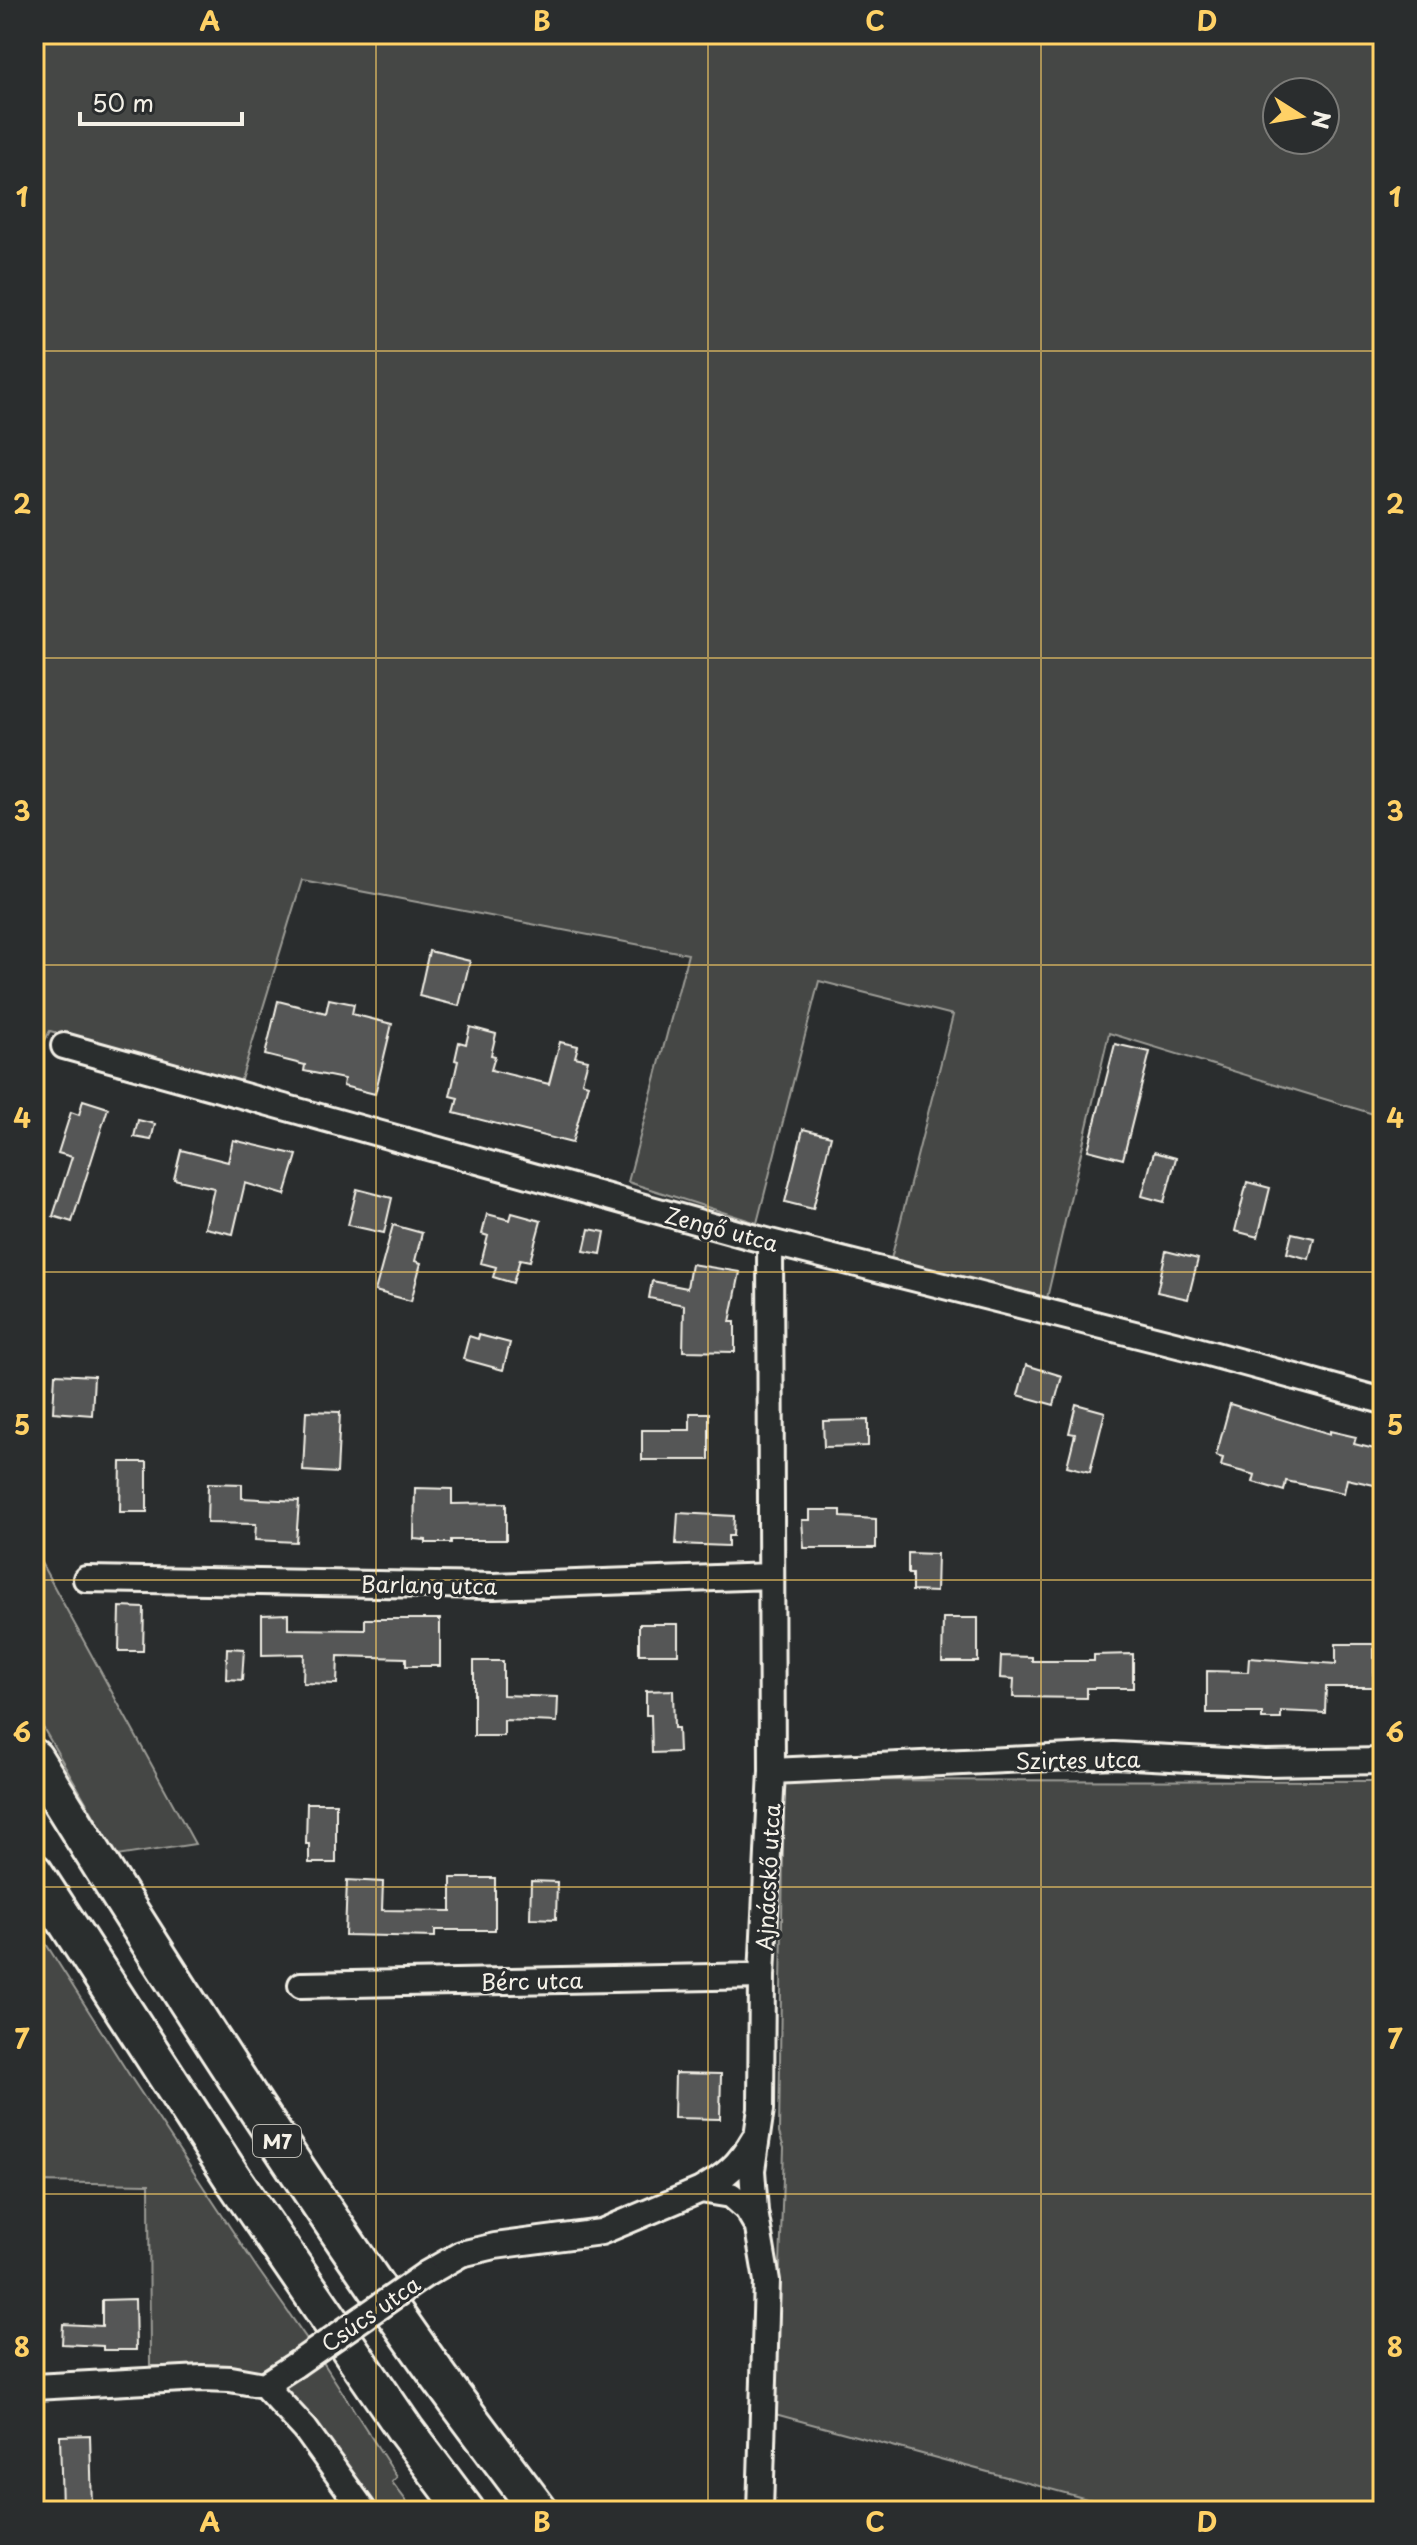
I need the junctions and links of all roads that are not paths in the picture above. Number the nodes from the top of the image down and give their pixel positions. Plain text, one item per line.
1 (64, 1046) dead end
2 (770, 1242) junction
3 (1383, 1401) edge
4 (771, 1576) junction
5 (86, 1579) dead end
6 (34, 1758) edge
7 (1383, 1761) edge
8 (772, 1771) junction
9 (34, 1872) edge
10 (762, 1976) junction
11 (301, 1985) dead end
12 (756, 2137) junction
13 (701, 2190) junction
14 (758, 2228) junction
15 (264, 2385) junction
16 (34, 2387) edge
17 (364, 2511) edge
18 (466, 2511) edge
19 (539, 2511) edge
20 (760, 2511) edge

1 - 2 street, Zengő utca
2 - 3 street, Zengő utca
2 - 4 street, Ajnácskő utca
4 - 5 street, Barlang utca
4 - 8 street, Ajnácskő utca
6 - 19 highway, M7
7 - 8 street, Szirtes utca
8 - 10 street, Ajnácskő utca
9 - 18 highway, M7
10 - 11 street, Bérc utca
10 - 12 street, Ajnácskő utca
12 - 13 street, Csúcs utca
12 - 14 street, Ajnácskő utca
13 - 14 street
13 - 15 street, Csúcs utca, bridge
14 - 20 street, Ajnácskő utca
15 - 16 street
15 - 17 street

